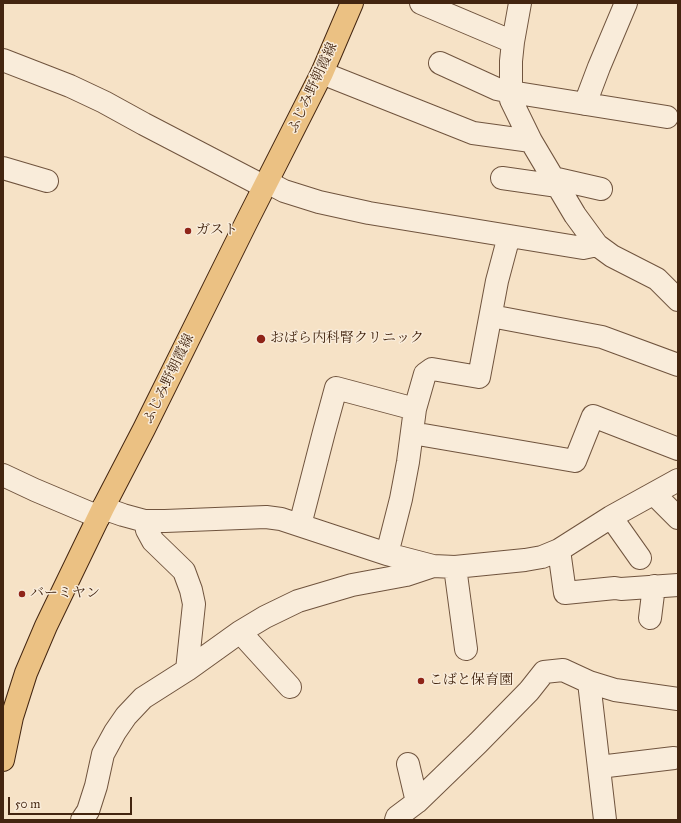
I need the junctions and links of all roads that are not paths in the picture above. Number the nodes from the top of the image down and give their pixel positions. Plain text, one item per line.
1 (352, 3) edge
2 (421, 3) edge
3 (520, 3) edge
4 (626, 3) edge
5 (513, 42) junction
6 (3, 60) edge
7 (440, 63) dead end
8 (322, 73) junction
9 (511, 92) junction
10 (585, 104) junction
11 (667, 117) dead end
12 (531, 141) junction
13 (3, 168) edge
14 (502, 178) dead end
15 (46, 181) dead end
16 (556, 182) junction
17 (266, 185) junction
18 (601, 189) dead end
19 (509, 236) junction
20 (597, 245) junction
21 (678, 300) edge
22 (491, 316) junction
23 (678, 365) edge
24 (415, 409) junction
25 (412, 433) junction
26 (678, 449) edge
27 (3, 475) edge
28 (678, 480) edge
29 (654, 494) junction
30 (101, 513) junction
31 (611, 517) junction
32 (678, 518) edge
33 (145, 521) junction
34 (300, 525) junction
35 (559, 550) junction
36 (387, 554) junction
37 (640, 558) dead end
38 (433, 566) junction
39 (455, 567) junction
40 (678, 585) edge
41 (654, 586) junction
42 (650, 618) dead end
43 (240, 632) junction
44 (466, 649) dead end
45 (187, 670) junction
46 (589, 682) junction
47 (290, 686) dead end
48 (678, 699) edge
49 (674, 758) dead end
50 (3, 760) edge
51 (408, 764) dead end
52 (599, 768) junction
53 (418, 802) junction
54 (82, 820) edge
55 (396, 820) edge
56 (605, 820) edge

1 - 8 main road, ふじみ野朝霞線
2 - 5 street
3 - 5 street
4 - 10 street
5 - 9 street
6 - 17 street
7 - 9 street
8 - 12 street
8 - 17 main road, ふじみ野朝霞線
9 - 10 street
9 - 12 street
10 - 11 street
12 - 16 street
13 - 15 street
14 - 16 street
16 - 18 street
16 - 20 street
17 - 19 street
17 - 30 main road, ふじみ野朝霞線
19 - 20 street
19 - 22 street
20 - 21 street
22 - 23 street
22 - 24 street
24 - 25 street
24 - 34 street
25 - 26 street
25 - 36 street
27 - 30 street
28 - 29 street
29 - 31 street
29 - 32 street
30 - 33 street
30 - 50 main road, ふじみ野朝霞線
31 - 35 street
31 - 37 street
33 - 34 street
33 - 45 street
34 - 36 street
35 - 39 street
35 - 41 street
36 - 38 street
38 - 39 street
38 - 43 street
39 - 44 street
40 - 41 street
41 - 42 street
43 - 45 street
43 - 47 street
45 - 54 street
46 - 48 street
46 - 52 street
46 - 53 street
49 - 52 street
51 - 53 street
52 - 56 street
53 - 55 street

